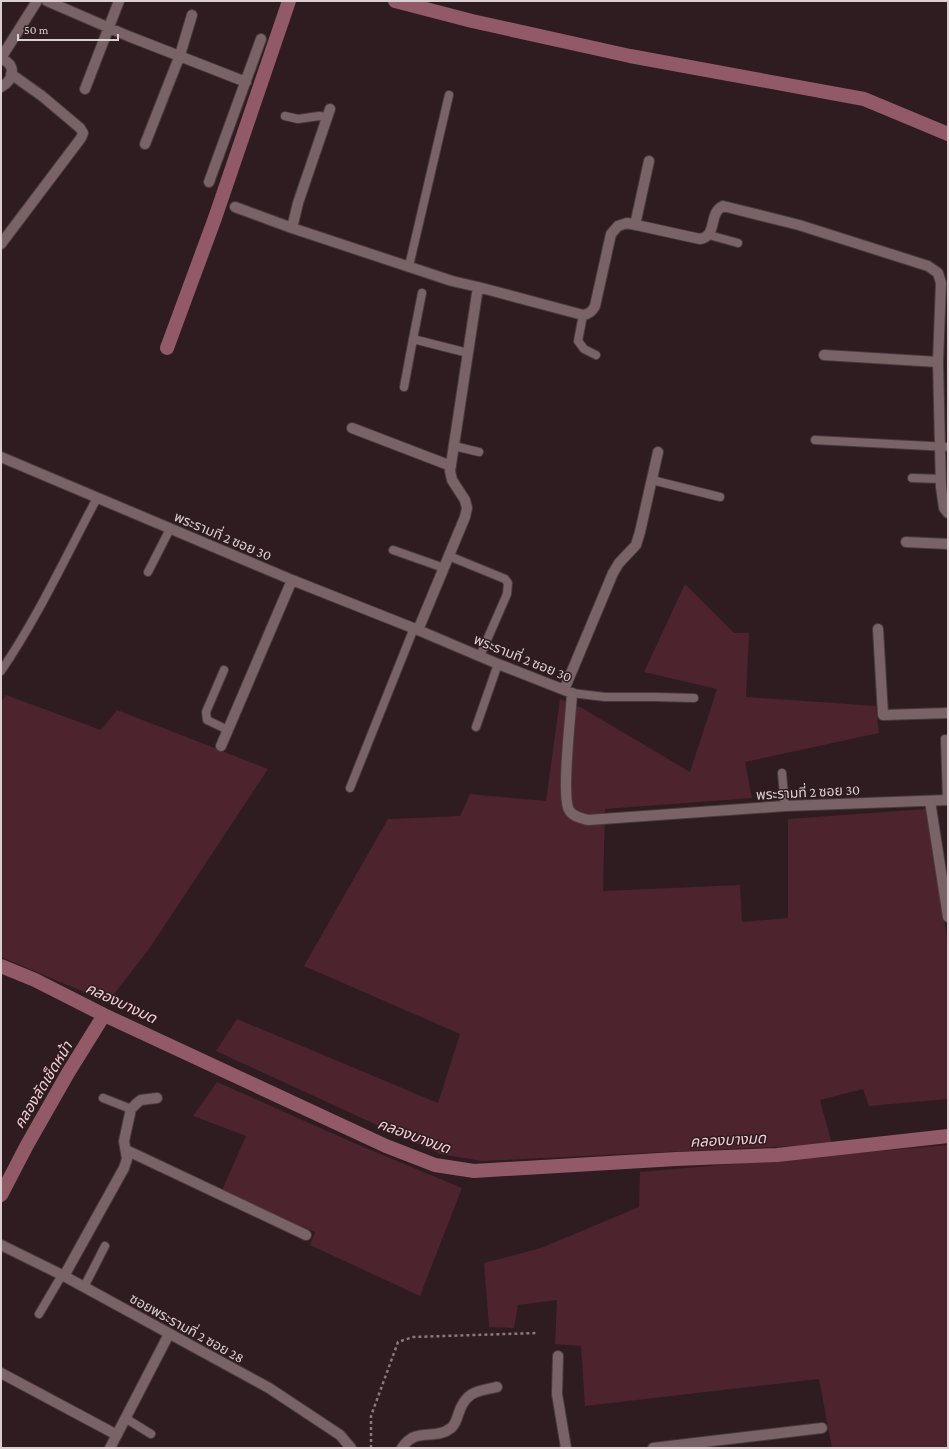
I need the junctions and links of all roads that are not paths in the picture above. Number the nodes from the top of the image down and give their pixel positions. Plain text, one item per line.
1 (37, 1) edge
2 (47, 1) edge
3 (119, 1) edge
4 (192, 15) dead end
5 (109, 27) junction
6 (261, 39) dead end
7 (180, 55) junction
8 (1, 59) edge
9 (11, 74) junction
10 (246, 82) junction
11 (1, 87) edge
12 (85, 89) dead end
13 (449, 95) dead end
14 (329, 113) joint
15 (285, 116) dead end
16 (145, 144) dead end
17 (650, 161) dead end
18 (209, 182) dead end
19 (235, 207) dead end
20 (635, 225) junction
21 (292, 228) junction
22 (709, 235) junction
23 (738, 243) dead end
24 (1, 244) edge
25 (409, 266) junction
26 (478, 287) junction
27 (422, 293) dead end
28 (583, 315) junction
29 (413, 339) junction
30 (468, 353) junction
31 (824, 355) dead end
32 (596, 356) dead end
33 (938, 362) junction
34 (404, 387) dead end
35 (943, 388) edge
36 (352, 428) dead end
37 (815, 440) dead end
38 (454, 446) junction
39 (944, 447) edge
40 (479, 452) dead end
41 (658, 452) dead end
42 (1, 457) edge
43 (451, 466) junction
44 (912, 478) dead end
45 (941, 479) junction
46 (652, 480) junction
47 (720, 497) dead end
48 (97, 498) junction
49 (948, 513) edge
50 (170, 529) junction
51 (906, 542) dead end
52 (948, 544) edge
53 (394, 550) dead end
54 (449, 556) junction
55 (444, 568) junction
56 (148, 572) dead end
57 (292, 580) junction
58 (416, 629) junction
59 (878, 629) dead end
60 (480, 656) junction
61 (498, 664) junction
62 (224, 670) dead end
63 (1, 671) edge
64 (568, 691) junction
65 (694, 698) dead end
66 (948, 713) edge
67 (476, 727) dead end
68 (228, 730) junction
69 (945, 739) dead end
70 (221, 746) dead end
71 (782, 773) dead end
72 (350, 788) dead end
73 (948, 800) edge
74 (930, 801) junction
75 (785, 806) junction
76 (948, 917) edge
77 (104, 1098) dead end
78 (157, 1098) dead end
79 (131, 1109) junction
80 (126, 1150) junction
81 (306, 1235) dead end
82 (1, 1245) edge
83 (105, 1246) dead end
84 (63, 1276) junction
85 (84, 1287) junction
86 (39, 1314) dead end
87 (169, 1334) junction
88 (558, 1356) dead end
89 (1, 1372) edge
90 (497, 1387) dead end
91 (125, 1418) junction
92 (822, 1428) dead end
93 (151, 1434) dead end
94 (117, 1435) junction
95 (110, 1448) edge
96 (351, 1448) edge
97 (402, 1448) edge
98 (566, 1448) edge
99 (653, 1448) edge

1 - 8 street
2 - 5 street
3 - 5 street
4 - 7 street
5 - 7 street
5 - 12 street
6 - 10 street
7 - 10 street
7 - 16 street
8 - 9 street
9 - 11 street
9 - 24 street
10 - 18 street
13 - 25 lane
14 - 15 lane
14 - 21 street
17 - 20 street
19 - 21 street
20 - 22 street
20 - 28 street
21 - 25 street
22 - 23 lane
22 - 33 street
25 - 26 street
26 - 28 street
26 - 30 street
27 - 29 lane
28 - 32 lane
29 - 30 lane
29 - 34 lane
30 - 38 street
31 - 33 street
33 - 35 street
35 - 39 street
36 - 43 street
37 - 39 lane
38 - 40 lane
38 - 43 street
39 - 45 street
41 - 46 street
42 - 48 street, พระรามที่ 2 ซอย 30
43 - 54 street
44 - 45 lane
45 - 49 street
46 - 47 lane
46 - 64 street
48 - 50 street, พระรามที่ 2 ซอย 30
48 - 63 lane
50 - 56 lane
50 - 57 street, พระรามที่ 2 ซอย 30
51 - 52 street
53 - 55 lane
54 - 55 street
54 - 60 lane
55 - 58 street
57 - 58 street, พระรามที่ 2 ซอย 30
57 - 68 street
58 - 60 street, พระรามที่ 2 ซอย 30
58 - 72 lane
59 - 66 street
60 - 61 street, พระรามที่ 2 ซอย 30
61 - 64 street, พระรามที่ 2 ซอย 30
61 - 67 lane
62 - 68 lane
64 - 65 lane
64 - 75 street, พระรามที่ 2 ซอย 30
68 - 70 street
69 - 73 lane
71 - 75 lane
73 - 74 street, พระรามที่ 2 ซอย 30
74 - 75 street, พระรามที่ 2 ซอย 30
74 - 76 street
77 - 79 lane
78 - 79 street
79 - 80 street
80 - 81 street
80 - 84 street
82 - 84 street, ซอยพระรามที่ 2 ซอย 28
83 - 85 lane
84 - 85 street, ซอยพระรามที่ 2 ซอย 28
84 - 86 lane
85 - 87 street, ซอยพระรามที่ 2 ซอย 28
87 - 91 street
87 - 96 street, ซอยพระรามที่ 2 ซอย 28
88 - 98 street
89 - 94 street
90 - 97 street
91 - 93 lane
91 - 94 street
92 - 99 street
94 - 95 street

